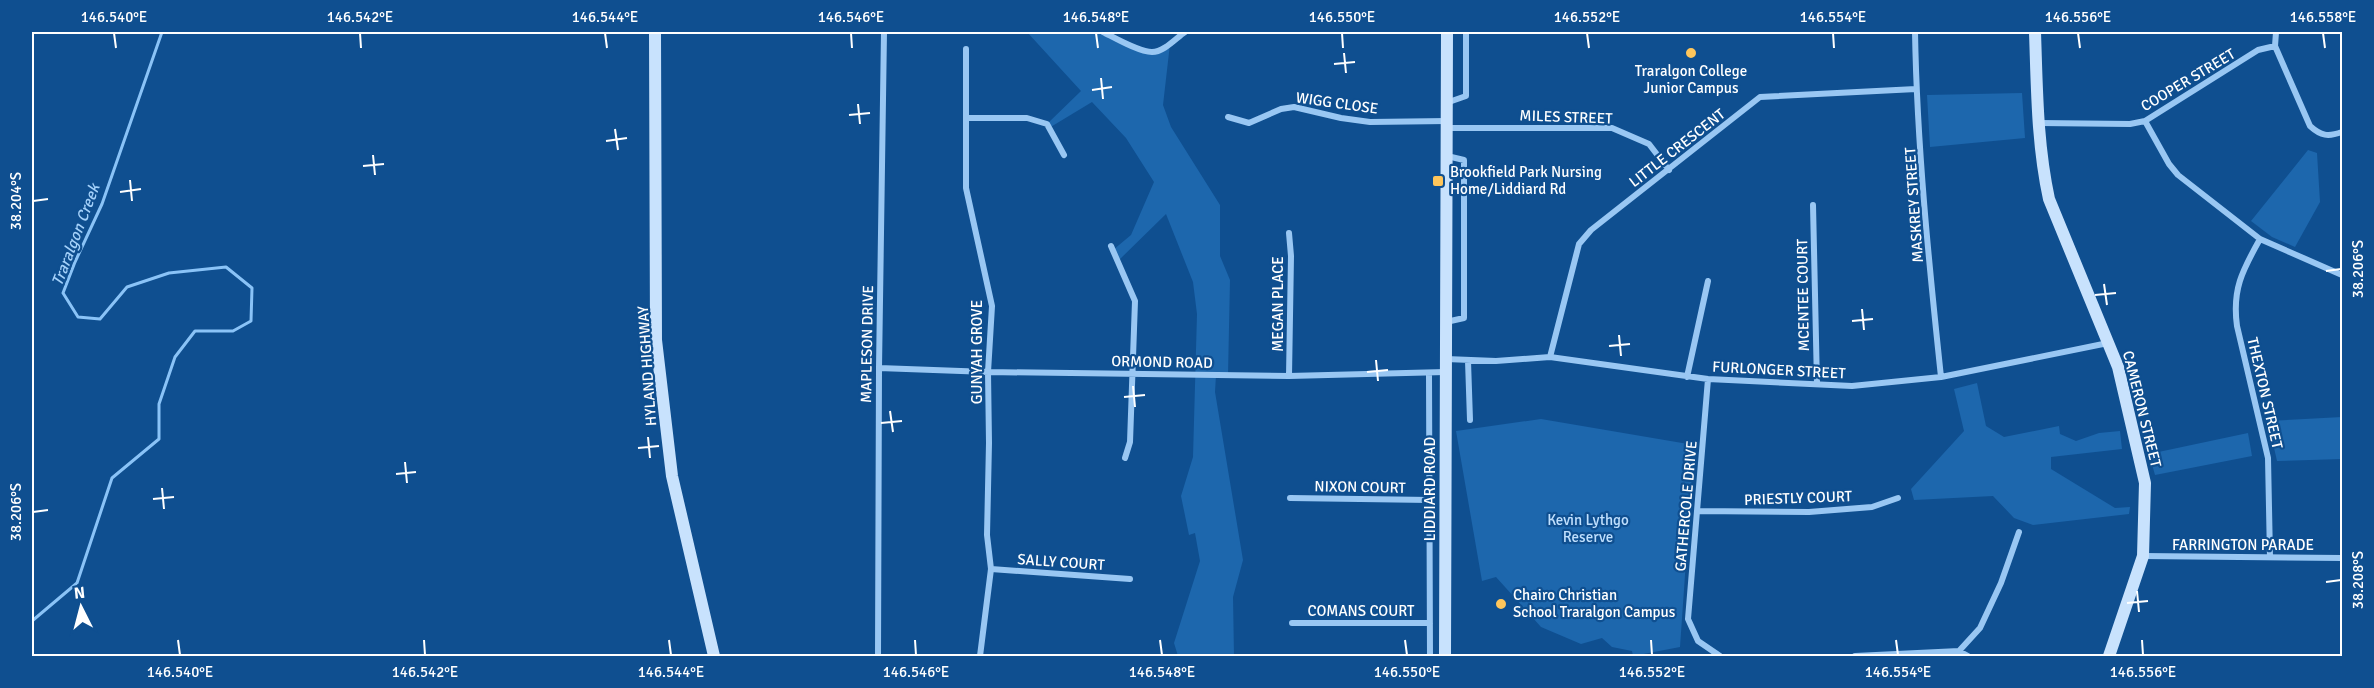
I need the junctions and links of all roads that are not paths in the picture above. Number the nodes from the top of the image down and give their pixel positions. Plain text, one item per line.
1 (654, 32) edge
2 (884, 32) edge
3 (1103, 32) edge
4 (1185, 32) edge
5 (1447, 32) edge
6 (1466, 32) edge
7 (1915, 32) edge
8 (2035, 32) edge
9 (2276, 32) edge
10 (2275, 46) junction
11 (966, 49) dead end
12 (1916, 89) junction
13 (1446, 103) junction
14 (1228, 117) dead end
15 (967, 118) junction
16 (2145, 121) junction
17 (2038, 123) junction
18 (1447, 124) junction
19 (2343, 132) edge
20 (1064, 155) dead end
21 (1447, 156) junction
22 (1669, 170) junction
23 (1813, 205) dead end
24 (1289, 233) dead end
25 (2260, 239) junction
26 (1111, 246) dead end
27 (2343, 275) edge
28 (1708, 280) dead end
29 (1446, 322) junction
30 (2109, 343) junction
31 (1550, 357) junction
32 (1445, 359) junction
33 (1468, 361) junction
34 (879, 368) junction
35 (988, 372) junction
36 (1445, 372) junction
37 (1134, 374) junction
38 (1429, 374) junction
39 (1289, 376) junction
40 (1687, 377) junction
41 (1941, 377) junction
42 (1708, 379) junction
43 (1817, 384) junction
44 (1470, 420) dead end
45 (1125, 458) dead end
46 (1290, 498) dead end
47 (1898, 498) dead end
48 (1430, 500) junction
49 (1697, 511) junction
50 (2019, 532) dead end
51 (2143, 556) junction
52 (2270, 557) junction
53 (2343, 558) edge
54 (991, 569) junction
55 (1130, 579) dead end
56 (1292, 623) dead end
57 (1430, 623) junction
58 (1959, 651) junction
59 (714, 657) edge
60 (878, 657) edge
61 (981, 657) edge
62 (1430, 657) edge
63 (1445, 657) edge
64 (1720, 657) edge
65 (1855, 657) edge
66 (1968, 657) edge
67 (2109, 657) edge

1 - 59 street, HYLAND HIGHWAY
2 - 34 street, MAPLESON DRIVE
3 - 4 street
5 - 13 street, LIDDIARD ROAD
6 - 13 street
7 - 12 street, MASKREY STREET
8 - 17 street, CAMERON STREET
9 - 10 street
10 - 16 street, COOPER STREET
10 - 19 street
11 - 15 street, GUNYAH GROVE
12 - 22 street, LITTLE CRESCENT
12 - 41 street, MASKREY STREET
13 - 18 street, LIDDIARD ROAD
14 - 18 street, WIGG CLOSE
15 - 20 street
15 - 35 street, GUNYAH GROVE
16 - 17 street, COOPER STREET
16 - 25 street
17 - 30 street, CAMERON STREET
18 - 21 street, LIDDIARD ROAD
18 - 22 street, MILES STREET
21 - 29 street, LIDDIARD ROAD
21 - 29 street
22 - 31 street, LITTLE CRESCENT
23 - 43 street, MCENTEE COURT
24 - 39 street, MEGAN PLACE
25 - 27 street
25 - 52 street, THEXTON STREET
26 - 37 street
28 - 40 street
29 - 32 street, LIDDIARD ROAD
30 - 41 street, FURLONGER STREET
30 - 51 street, CAMERON STREET
31 - 33 street, FURLONGER STREET
31 - 40 street, FURLONGER STREET
32 - 33 street, FURLONGER STREET
32 - 36 street, LIDDIARD ROAD
33 - 44 street
34 - 35 street, ORMOND ROAD
34 - 60 street, MAPLESON DRIVE
35 - 37 street, ORMOND ROAD
35 - 54 street, GUNYAH GROVE
36 - 38 street, ORMOND ROAD
36 - 63 street, LIDDIARD ROAD
37 - 39 street, ORMOND ROAD
37 - 45 street
38 - 39 street, ORMOND ROAD
38 - 48 street, LIDDIARD ROAD
40 - 42 street, FURLONGER STREET
41 - 43 street, FURLONGER STREET
42 - 43 street, FURLONGER STREET
42 - 49 street, GATHERCOLE DRIVE
46 - 48 street, NIXON COURT
47 - 49 street, PRIESTLY COURT
48 - 57 street, LIDDIARD ROAD
49 - 64 street, GATHERCOLE DRIVE
50 - 58 street
51 - 52 street, FARRINGTON PARADE
51 - 67 street, CAMERON STREET
52 - 53 street, FARRINGTON PARADE
54 - 55 street, SALLY COURT
54 - 61 street, GUNYAH GROVE
56 - 57 street, COMANS COURT
57 - 62 street, LIDDIARD ROAD
58 - 65 street
58 - 66 street

